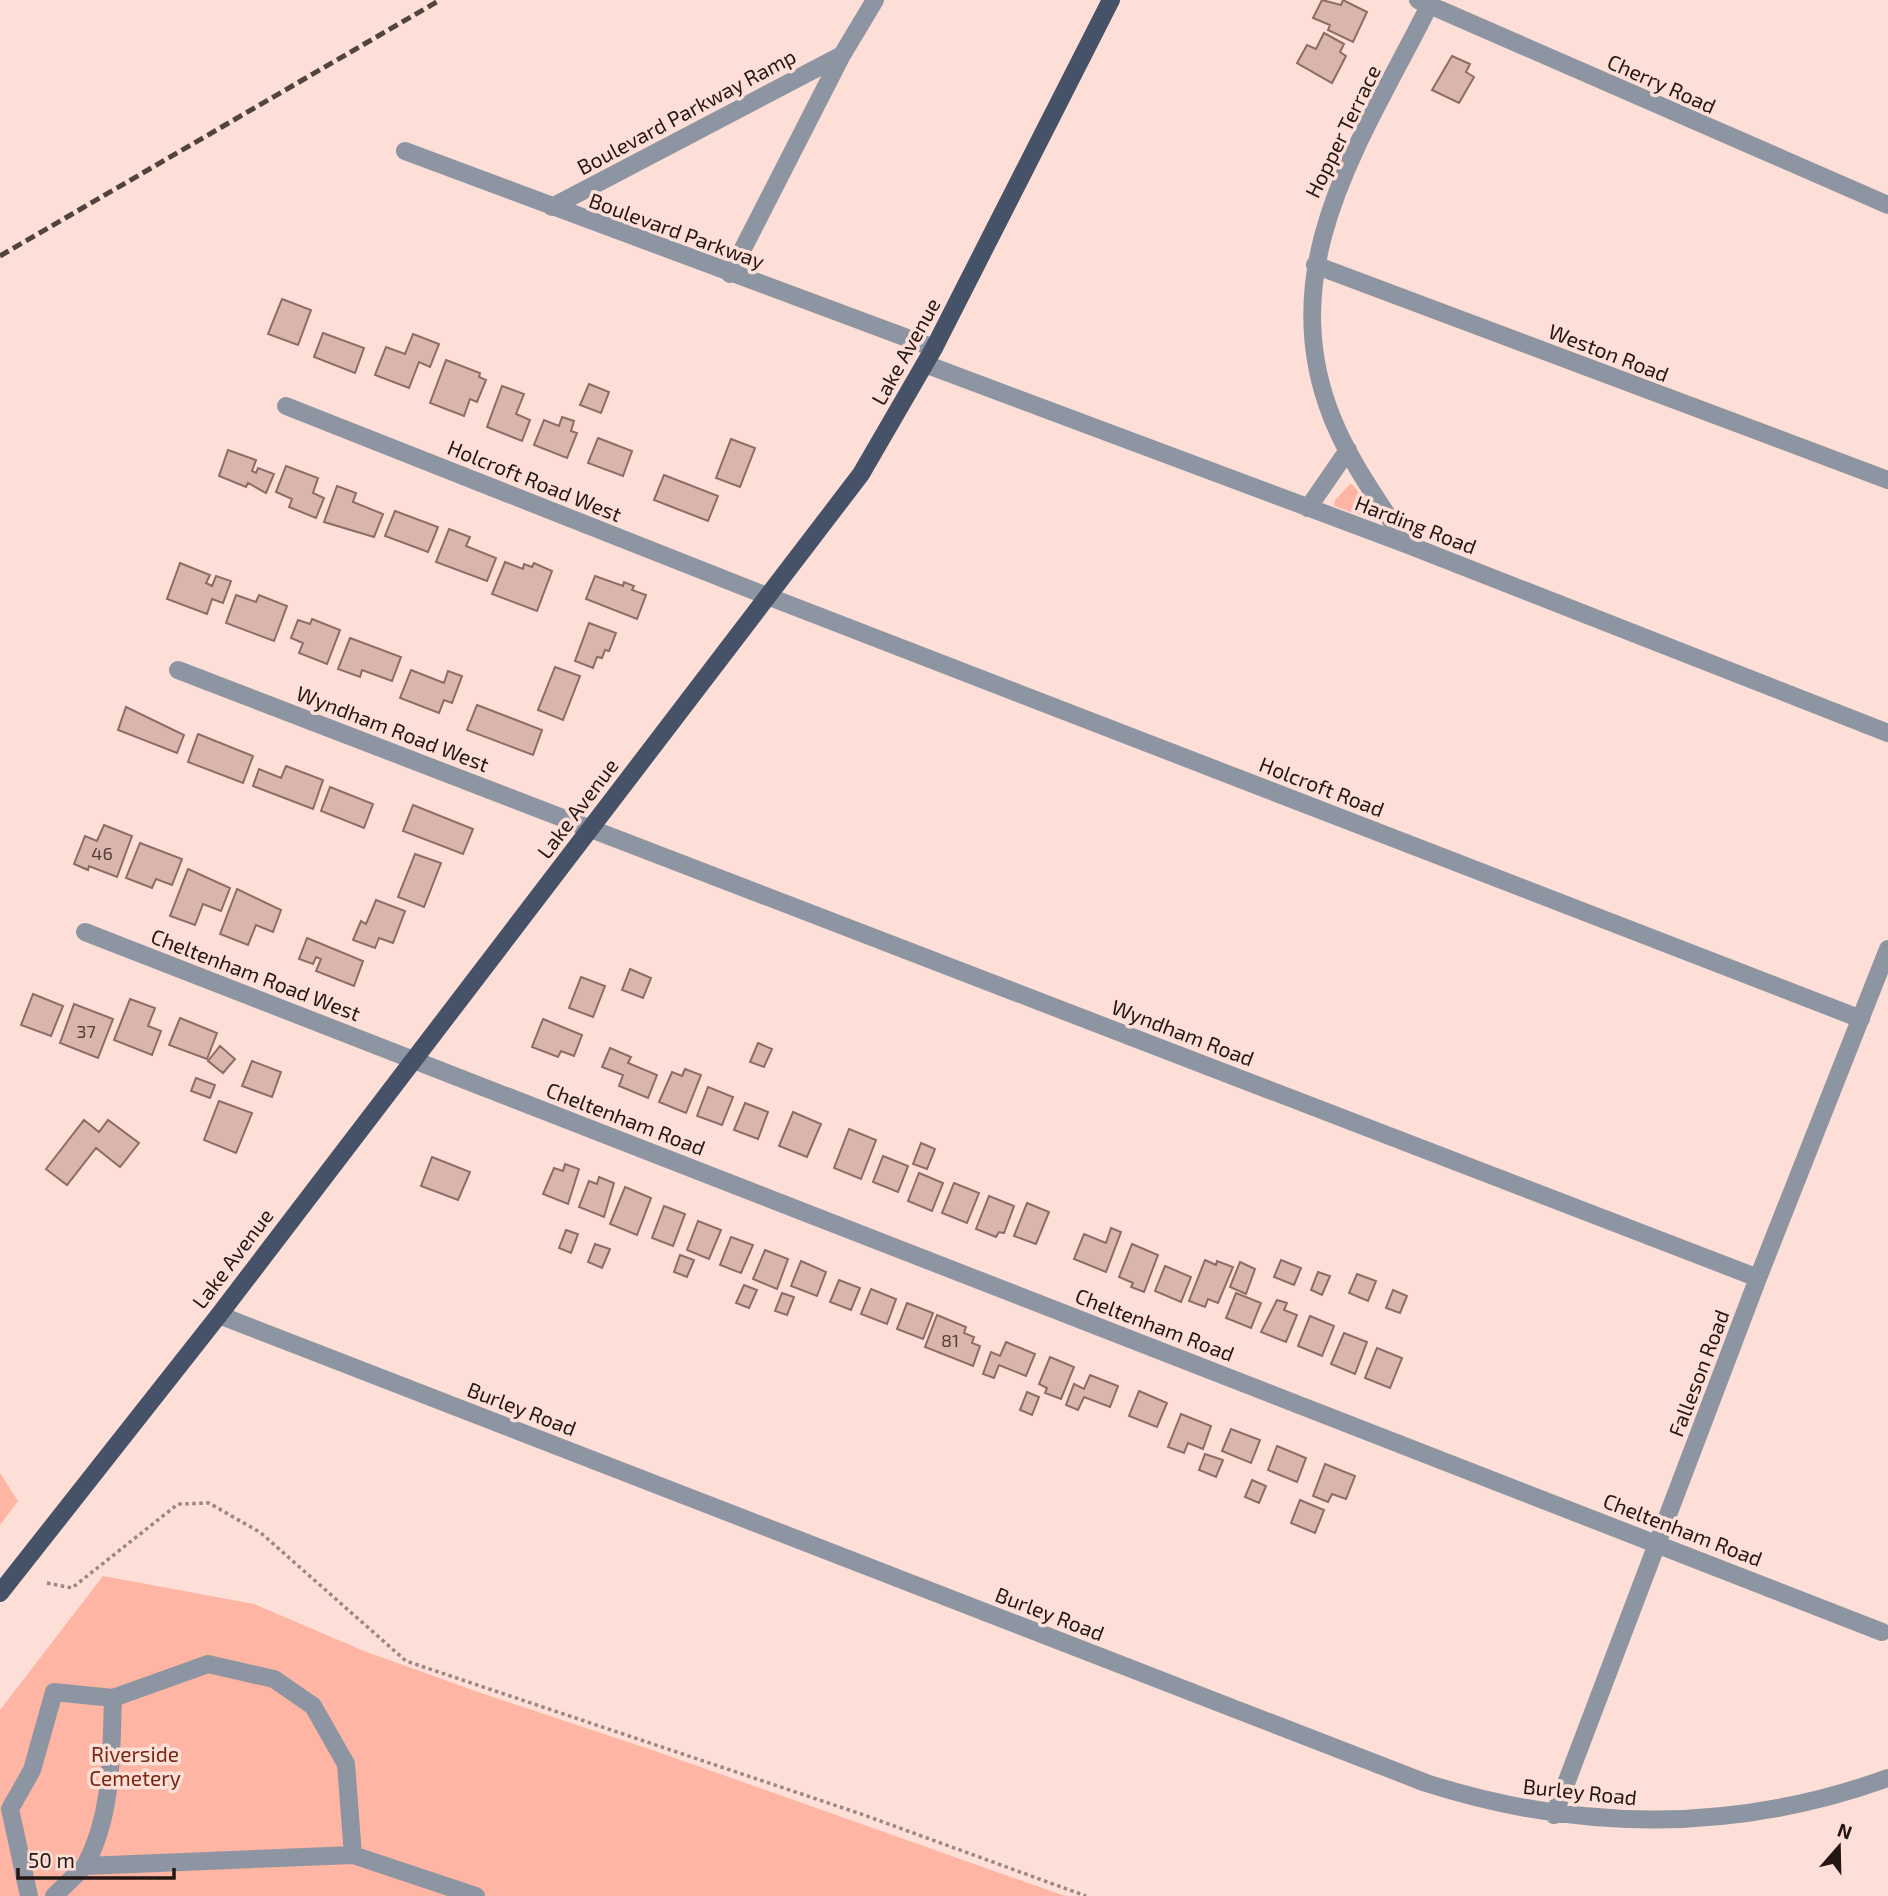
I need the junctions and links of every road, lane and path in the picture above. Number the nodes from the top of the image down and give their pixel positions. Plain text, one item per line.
1 (875, 0) edge
2 (1111, 0) edge
3 (1427, 2) edge
4 (842, 55) junction
5 (405, 152) dead end
6 (1888, 205) edge
7 (552, 207) junction
8 (1314, 265) junction
9 (730, 274) junction
10 (930, 356) junction
11 (286, 406) dead end
12 (1348, 450) junction
13 (1888, 480) edge
14 (1308, 508) junction
15 (1406, 544) junction
16 (767, 596) junction
17 (178, 670) dead end
18 (1888, 733) edge
19 (591, 828) junction
20 (85, 932) dead end
21 (1888, 949) edge
22 (1861, 1019) junction
23 (411, 1059) junction
24 (1758, 1278) junction
25 (219, 1315) junction
26 (1658, 1544) junction
27 (47, 1583) dead end
28 (0, 1593) edge
29 (1882, 1632) dead end
30 (113, 1698) junction
31 (1888, 1778) edge
32 (1554, 1815) junction
33 (353, 1855) junction
34 (85, 1866) junction
35 (29, 1896) edge
36 (54, 1896) edge
37 (476, 1896) edge
38 (1086, 1896) edge

1 - 4 street
2 - 10 main road, Lake Avenue
3 - 6 street, Cherry Road
3 - 8 street, Hopper Terrace
4 - 7 street, Boulevard Parkway Ramp
4 - 9 street
5 - 7 street, Boulevard Parkway
7 - 9 street, Boulevard Parkway
8 - 12 street, Hopper Terrace
8 - 13 street, Weston Road
9 - 10 street, Boulevard Parkway
10 - 14 street, Harding Road
10 - 16 main road, Lake Avenue
11 - 16 street, Holcroft Road West
12 - 14 street
12 - 15 street, Hopper Terrace
14 - 15 street, Harding Road
15 - 18 street, Harding Road
16 - 19 main road, Lake Avenue
16 - 22 street, Holcroft Road
17 - 19 street, Wyndham Road West
19 - 23 main road, Lake Avenue
19 - 24 street, Wyndham Road
20 - 23 street, Cheltenham Road West
21 - 22 street, Falleson Road
22 - 24 street, Falleson Road
23 - 25 main road, Lake Avenue
23 - 26 street, Cheltenham Road
24 - 26 street, Falleson Road
25 - 28 main road, Lake Avenue
25 - 32 street, Burley Road
26 - 29 street, Cheltenham Road
26 - 32 street, Falleson Road
27 - 38 path
30 - 33 street
30 - 34 street
30 - 35 street
31 - 32 street, Burley Road
33 - 34 street
33 - 37 street
34 - 36 street

